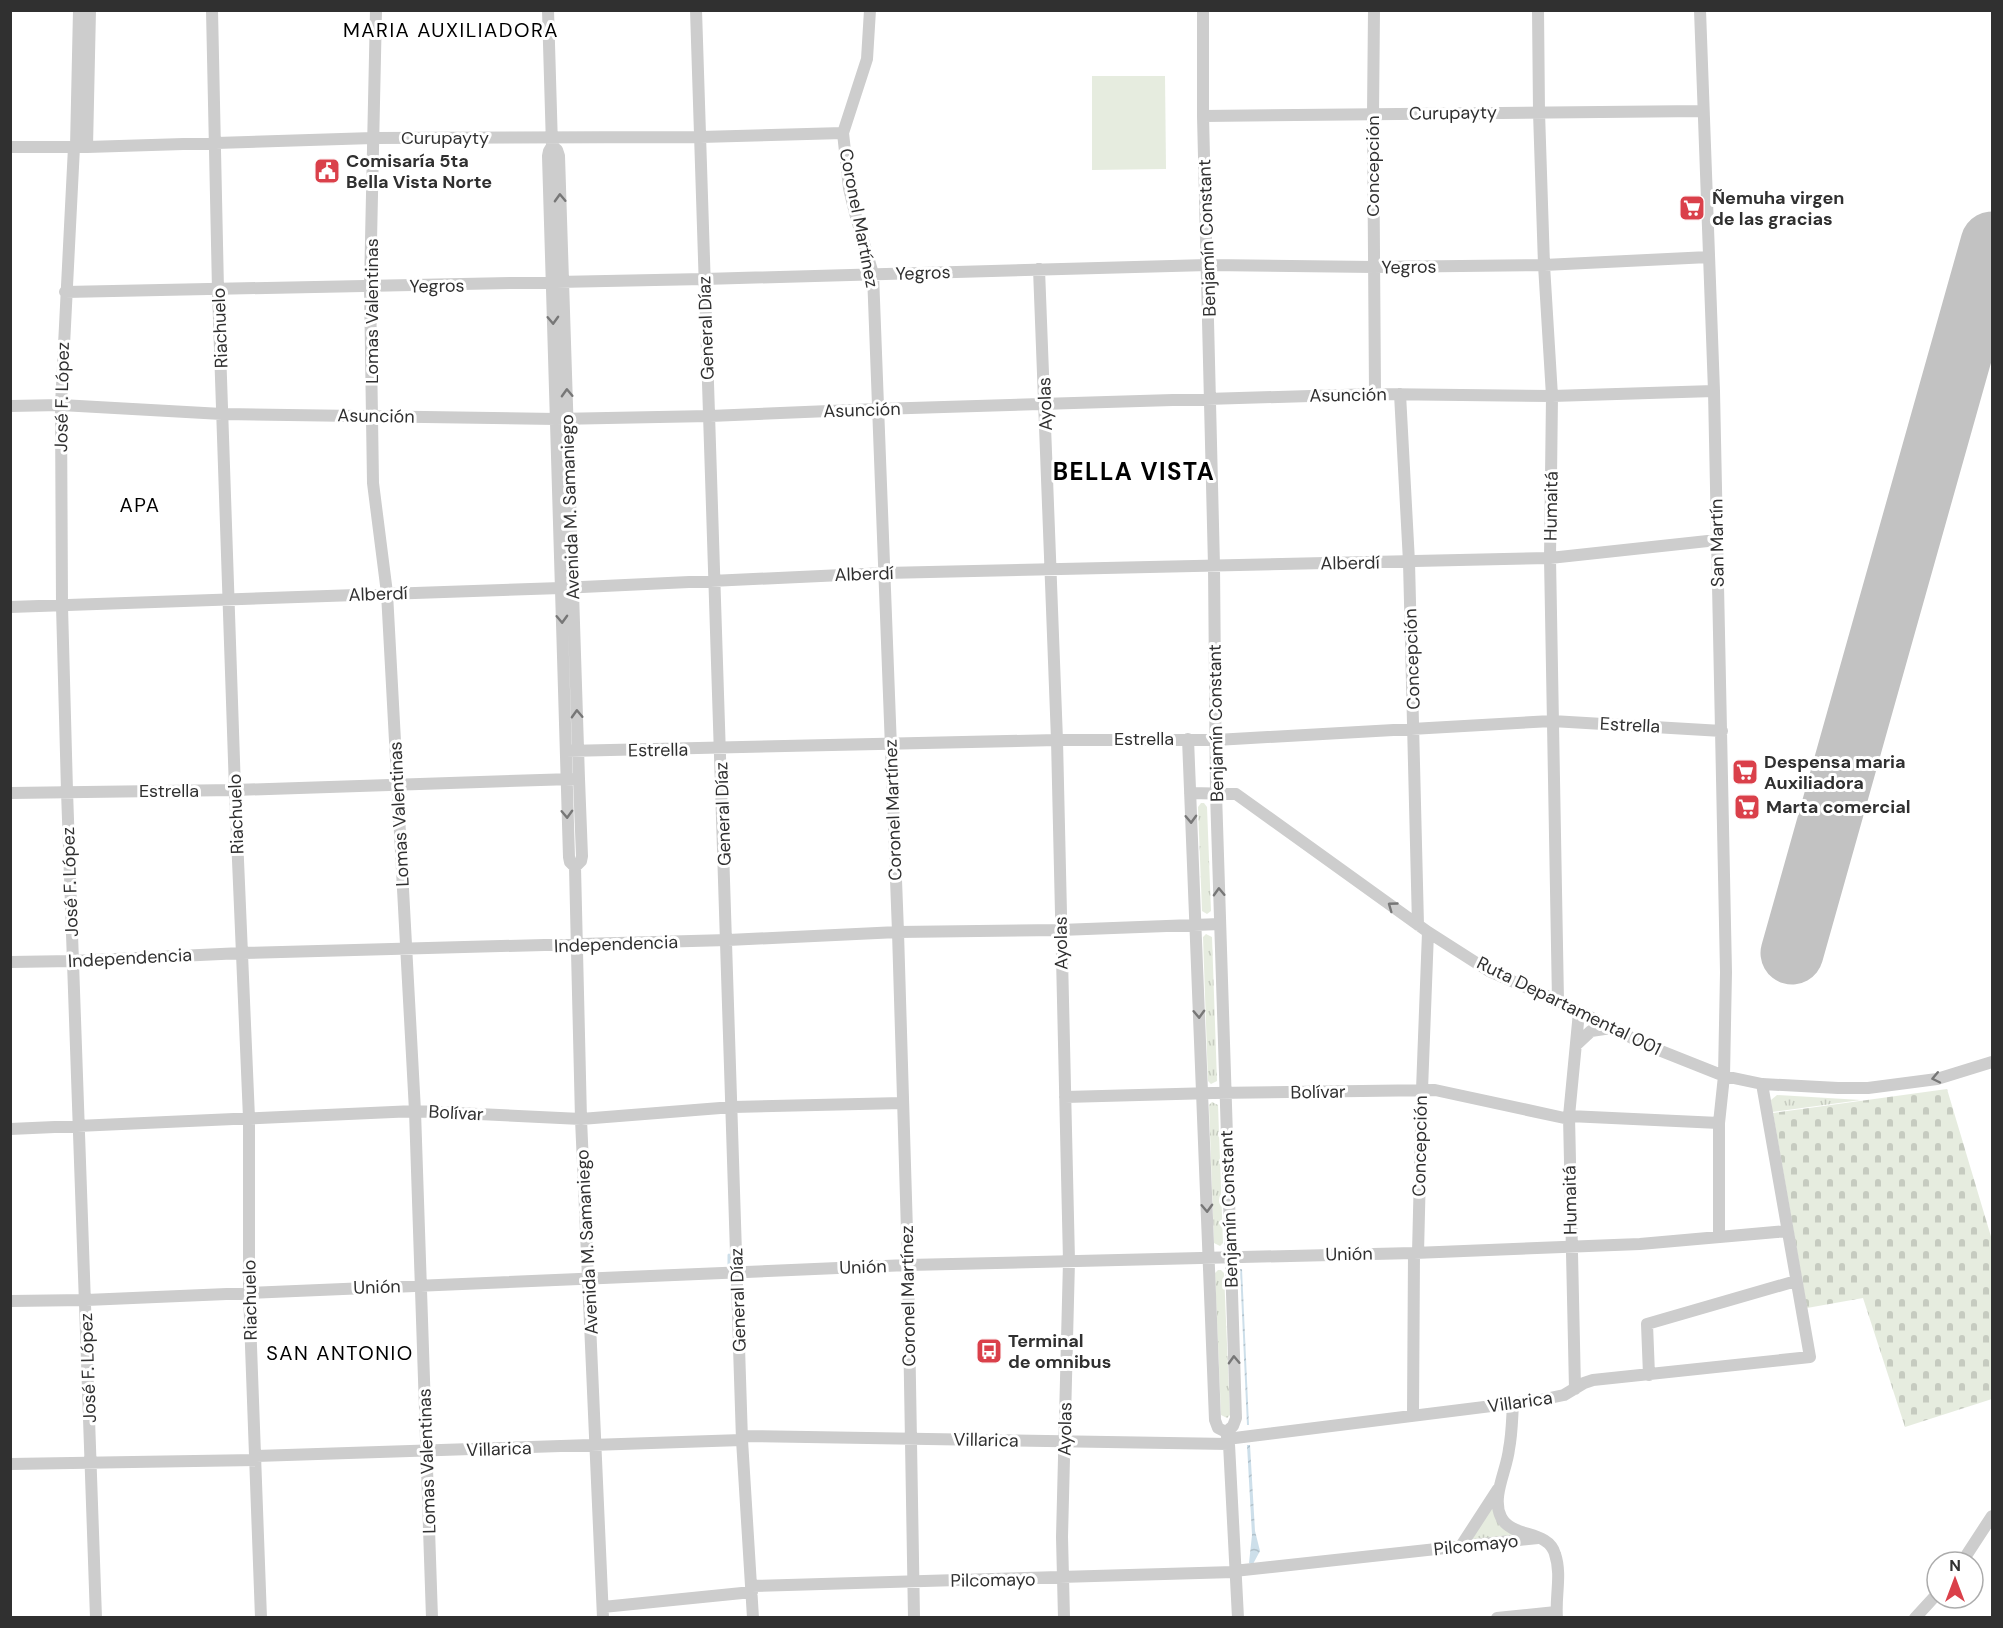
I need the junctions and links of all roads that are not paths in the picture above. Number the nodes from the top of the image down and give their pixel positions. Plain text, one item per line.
1 (79, 10) edge
2 (90, 10) edge
3 (212, 10) edge
4 (376, 10) edge
5 (548, 10) edge
6 (696, 10) edge
7 (870, 10) edge
8 (1203, 10) edge
9 (1374, 10) edge
10 (1538, 10) edge
11 (1700, 10) edge
12 (1703, 111) junction
13 (1539, 112) junction
14 (1373, 114) junction
15 (1203, 116) junction
16 (843, 133) junction
17 (699, 137) junction
18 (374, 138) junction
19 (552, 142) junction
20 (215, 143) junction
21 (10, 147) edge
22 (79, 147) junction
23 (1708, 257) junction
24 (1208, 265) junction
25 (1544, 265) junction
26 (1374, 267) junction
27 (1039, 269) junction
28 (873, 274) junction
29 (704, 279) junction
30 (557, 283) junction
31 (370, 287) junction
32 (218, 290) junction
33 (65, 292) junction
34 (1714, 391) junction
35 (1375, 394) junction
36 (1400, 394) junction
37 (1552, 396) junction
38 (1211, 398) junction
39 (60, 405) junction
40 (1045, 405) junction
41 (10, 406) edge
42 (878, 409) junction
43 (222, 414) junction
44 (372, 416) junction
45 (710, 416) junction
46 (562, 419) junction
47 (1717, 540) junction
48 (1550, 558) junction
49 (1409, 562) junction
50 (1214, 566) junction
51 (1050, 570) junction
52 (885, 573) junction
53 (714, 581) junction
54 (567, 588) junction
55 (387, 593) junction
56 (229, 599) junction
57 (62, 606) junction
58 (10, 607) edge
59 (1552, 721) junction
60 (1413, 727) junction
61 (1722, 731) junction
62 (1188, 739) junction
63 (1057, 740) junction
64 (1216, 740) junction
65 (890, 743) junction
66 (715, 749) junction
67 (572, 751) junction
68 (573, 779) junction
69 (398, 785) junction
70 (235, 790) junction
71 (67, 791) junction
72 (10, 793) edge
73 (1190, 793) junction
74 (1216, 793) junction
75 (1220, 924) junction
76 (1195, 925) junction
77 (1423, 929) junction
78 (1060, 930) junction
79 (898, 932) junction
80 (721, 941) junction
81 (576, 945) junction
82 (406, 949) junction
83 (242, 953) junction
84 (73, 961) junction
85 (10, 962) edge
86 (1558, 1001) junction
87 (1579, 1012) junction
88 (1611, 1028) junction
89 (1576, 1044) junction
90 (1992, 1062) edge
91 (1724, 1076) junction
92 (1762, 1084) junction
93 (1422, 1090) junction
94 (1202, 1093) junction
95 (1226, 1093) junction
96 (1065, 1097) junction
97 (902, 1103) junction
98 (726, 1108) junction
99 (415, 1111) junction
100 (249, 1118) junction
101 (1569, 1118) junction
102 (581, 1119) junction
103 (1719, 1123) junction
104 (79, 1127) junction
105 (10, 1129) edge
106 (1787, 1231) junction
107 (1719, 1237) junction
108 (1571, 1246) junction
109 (1416, 1253) junction
110 (1237, 1257) junction
111 (1209, 1258) junction
112 (1069, 1261) junction
113 (908, 1265) junction
114 (731, 1272) junction
115 (590, 1277) junction
116 (1796, 1281) junction
117 (422, 1286) junction
118 (249, 1292) junction
119 (86, 1300) junction
120 (10, 1301) edge
121 (1649, 1375) junction
122 (1575, 1389) junction
123 (1513, 1404) junction
124 (1413, 1416) junction
125 (1227, 1438) junction
126 (738, 1439) junction
127 (910, 1439) junction
128 (1065, 1442) junction
129 (595, 1446) junction
130 (427, 1452) junction
131 (256, 1458) junction
132 (92, 1462) junction
133 (10, 1464) edge
134 (1502, 1483) junction
135 (1992, 1516) edge
136 (1538, 1538) junction
137 (1461, 1546) junction
138 (1970, 1550) edge
139 (1234, 1571) junction
140 (1061, 1578) junction
141 (912, 1582) junction
142 (746, 1591) junction
143 (603, 1612) edge
144 (1556, 1615) edge
145 (96, 1617) edge
146 (261, 1617) edge
147 (432, 1617) edge
148 (753, 1617) edge
149 (914, 1617) edge
150 (1064, 1617) edge
151 (1238, 1617) edge
152 (1497, 1617) edge

1 - 22 street
2 - 22 street
3 - 20 street, Riachuelo
4 - 18 street, Lomas Valentinas
5 - 19 street, Avenida M. Samaniego
6 - 17 street, General Díaz
7 - 16 street, Coronel Martínez
8 - 15 street, Benjamín Constant
9 - 14 street, Concepción
10 - 13 street, Humaitá
11 - 12 street, San Martín
12 - 13 street, Curupayty
12 - 23 street, San Martín
13 - 14 street, Curupayty
13 - 25 street, Humaitá
14 - 15 street, Curupayty
14 - 26 street, Concepción
15 - 24 street, Benjamín Constant
16 - 17 street, Curupayty
16 - 28 street, Coronel Martínez
17 - 19 street, Curupayty
17 - 29 street, General Díaz
18 - 19 street, Curupayty
18 - 20 street, Curupayty
18 - 31 street, Lomas Valentinas
19 - 30 street, Avenida M. Samaniego
20 - 22 street, Curupayty
20 - 32 street, Riachuelo
21 - 22 street, Curupayty
22 - 33 street, José F. López
23 - 25 street, Yegros
23 - 34 street, San Martín
24 - 26 street, Yegros
24 - 27 street, Yegros
24 - 38 street, Benjamín Constant
25 - 26 street, Yegros
25 - 37 street, Humaitá
26 - 35 street, Concepción
27 - 28 street, Yegros
27 - 40 street, Ayolas
28 - 29 street, Yegros
28 - 42 street, Coronel Martínez
29 - 30 street, Yegros
29 - 45 street, General Díaz
30 - 31 street, Yegros
30 - 46 street, Avenida M. Samaniego
31 - 32 street, Yegros
31 - 44 street, Lomas Valentinas
32 - 33 street, Yegros
32 - 43 street, Riachuelo
33 - 39 street, José F. López
34 - 37 street, Asunción
34 - 47 street, San Martín
35 - 36 street, Asunción
35 - 38 street, Asunción
36 - 37 street, Asunción
36 - 49 street, Concepción
37 - 48 street, Humaitá
38 - 40 street, Asunción
38 - 50 street, Benjamín Constant
39 - 41 street, Asunción
39 - 43 street, Asunción
39 - 57 street, José F. López
40 - 42 street, Asunción
40 - 51 street, Ayolas
42 - 45 street, Asunción
42 - 52 street, Coronel Martínez
43 - 44 street, Asunción
43 - 56 street, Riachuelo
44 - 46 street, Asunción
44 - 55 street, Lomas Valentinas
45 - 46 street, Asunción
45 - 53 street, General Díaz
46 - 54 street, Avenida M. Samaniego
47 - 48 street, Alberdí
47 - 61 street, San Martín
48 - 49 street, Alberdí
48 - 59 street, Humaitá
49 - 50 street, Alberdí
49 - 60 street, Concepción
50 - 51 street, Alberdí
50 - 64 street, Benjamín Constant
51 - 52 street, Alberdí
51 - 63 street, Ayolas
52 - 53 street, Alberdí
52 - 65 street, Coronel Martínez
53 - 54 street, Alberdí
53 - 66 street, General Díaz
54 - 55 street, Alberdí
54 - 67 street, Avenida M. Samaniego
55 - 56 street, Alberdí
55 - 69 street, Lomas Valentinas
56 - 57 street, Alberdí
56 - 70 street, Riachuelo
57 - 58 street, Alberdí
57 - 71 street, José F. López
59 - 60 street, Estrella
59 - 61 street, Estrella
59 - 86 street, Humaitá
60 - 64 street, Estrella
60 - 77 street, Concepción
61 - 91 street, San Martín
62 - 63 street, Estrella
62 - 64 street, Estrella
62 - 73 street, Benjamín Constant
63 - 65 street, Estrella
63 - 78 street, Ayolas
64 - 74 street, Benjamín Constant
65 - 66 street, Estrella
65 - 79 street, Coronel Martínez
66 - 67 street, Estrella
66 - 80 street, General Díaz
67 - 68 street, Avenida M. Samaniego
68 - 69 street, Estrella
68 - 81 street, Avenida M. Samaniego
69 - 70 street, Estrella
69 - 82 street, Lomas Valentinas
70 - 71 street, Estrella
70 - 83 street, Riachuelo
71 - 72 street, Estrella
71 - 84 street, José F. López
73 - 74 street, Ruta Departamental 001
73 -> 76 street, Benjamín Constant
75 -> 74 street, Benjamín Constant
77 -> 74 street, Ruta Departamental 001
75 - 76 street, Independencia
75 - 95 street, Benjamín Constant
76 - 78 street, Independencia
76 -> 94 street, Benjamín Constant
77 - 86 street, Ruta Departamental 001
77 - 93 street, Concepción
78 - 79 street, Independencia
78 - 96 street, Ayolas
79 - 80 street, Independencia
79 - 97 street, Coronel Martínez
80 - 81 street, Independencia
80 - 98 street, General Díaz
81 - 82 street, Independencia
81 - 102 street, Avenida M. Samaniego
82 - 83 street, Independencia
82 - 99 street, Lomas Valentinas
83 - 84 street, Independencia
83 - 100 street, Riachuelo
84 - 85 street, Independencia
84 - 104 street, José F. López
86 - 87 street, Ruta Departamental 001
87 - 88 street, Ruta Departamental 001
87 - 89 street, Humaitá
88 - 89 street
88 - 91 street, Ruta Departamental 001
89 - 101 street, Humaitá
90 -> 92 street, Ruta Departamental 001
91 - 92 street, Ruta Departamental 001
91 - 103 street, San Martín
92 - 106 street
93 - 95 street, Bolívar
93 - 101 street, Bolívar
93 - 109 street, Concepción
94 - 95 street, Bolívar
94 - 96 street, Bolívar
94 -> 111 street, Benjamín Constant
95 - 110 street, Benjamín Constant
96 - 112 street, Ayolas
97 - 98 street, Bolívar
97 - 113 street, Coronel Martínez
98 - 102 street, Bolívar
98 - 114 street, General Díaz
99 - 100 street, Bolívar
99 - 102 street, Bolívar
99 - 117 street, Lomas Valentinas
100 - 104 street, Bolívar
100 - 118 street, Riachuelo
101 - 103 street, Bolívar
101 - 108 street, Humaitá
102 - 115 street, Avenida M. Samaniego
103 - 107 street, San Martín
104 - 105 street, Bolívar
104 - 119 street, José F. López
106 - 107 street, Unión
106 - 116 street
107 - 108 street, Unión
108 - 109 street, Unión
108 - 122 street, Humaitá
109 - 110 street, Unión
109 - 124 street, Concepción
110 - 111 street, Unión
125 -> 110 street, Benjamín Constant
111 - 112 street, Unión
111 - 125 street, Benjamín Constant
112 - 113 street, Unión
112 - 128 street, Ayolas
113 - 114 street, Unión
113 - 127 street, Coronel Martínez
114 - 115 street, Unión
114 - 126 street, General Díaz
115 - 117 street, Unión
115 - 129 street, Avenida M. Samaniego
116 - 121 street
116 - 121 street, Villarica
117 - 118 street, Unión
117 - 130 street, Lomas Valentinas
118 - 119 street, Unión
118 - 131 street, Riachuelo
119 - 120 street, Unión
119 - 132 street, José F. López
121 - 122 street, Villarica
122 - 123 street, Villarica
123 - 124 street, Villarica
123 - 134 street
124 - 125 street, Villarica
125 - 128 street, Villarica
125 - 139 street, Benjamín Constant
126 - 127 street, Villarica
126 - 129 street, Villarica
126 - 142 street, General Díaz
127 - 128 street, Villarica
127 - 141 street, Coronel Martínez
128 - 140 street, Ayolas
129 - 130 street, Villarica
129 - 143 street, Avenida M. Samaniego
130 - 131 street, Villarica
130 - 147 street, Lomas Valentinas
131 - 132 street, Villarica
131 - 146 street, Riachuelo
132 - 133 street, Villarica
132 - 145 street, José F. López
134 - 136 street
134 - 137 street
135 - 138 street
136 - 137 street, Pilcomayo
136 - 144 street
137 - 139 street, Pilcomayo
139 - 140 street, Pilcomayo
139 - 151 street, Benjamín Constant
140 - 141 street, Pilcomayo
140 - 150 street, Ayolas
141 - 142 street, Pilcomayo
141 - 149 street, Coronel Martínez
142 - 143 street, Pilcomayo
142 - 148 street, General Díaz
144 - 152 street

